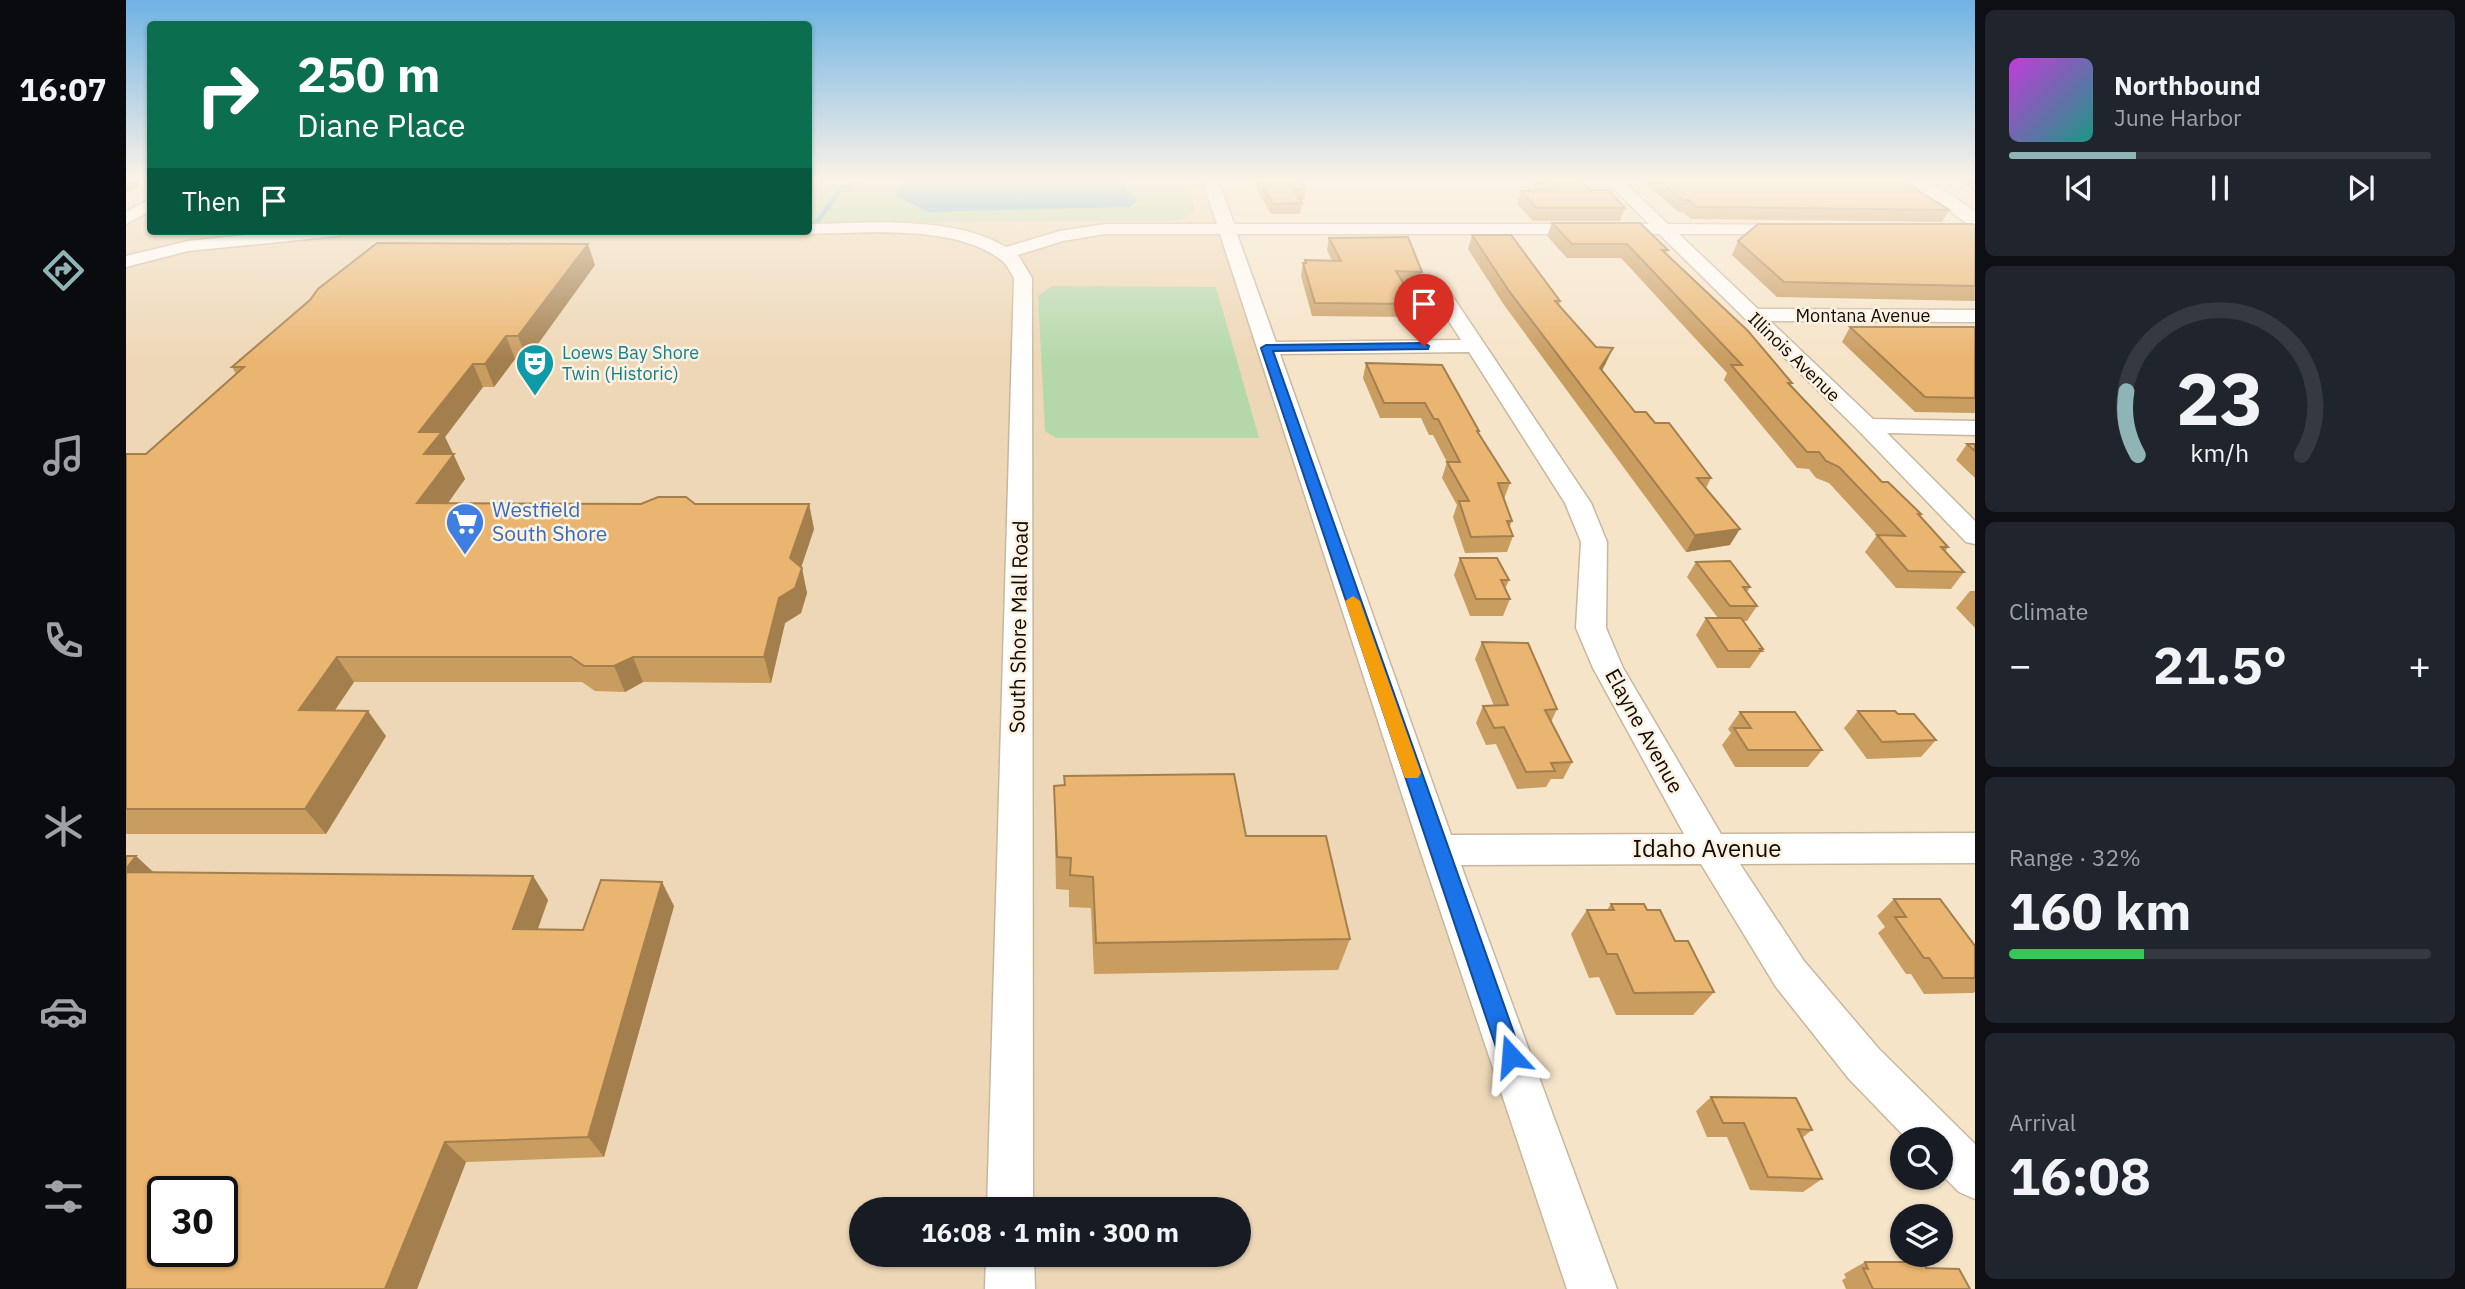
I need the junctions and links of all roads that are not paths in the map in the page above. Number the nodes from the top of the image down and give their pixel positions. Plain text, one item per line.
1 (188, 239) edge
2 (972, 239) edge
3 (1049, 239) edge
4 (1229, 239) edge
5 (1673, 239) edge
6 (1007, 253) junction
7 (126, 262) edge
8 (1436, 286) dead end
9 (1751, 315) junction
10 (1975, 316) edge
11 (1476, 346) junction
12 (1266, 348) junction
13 (1867, 426) junction
14 (1975, 428) edge
15 (1975, 536) edge
16 (1975, 848) edge
17 (1711, 849) junction
18 (1438, 850) junction
19 (1925, 1127) edge
20 (1953, 1155) edge
21 (1975, 1176) edge
22 (1010, 1197) edge
23 (1010, 1267) edge
24 (1010, 1289) edge
25 (1592, 1289) edge

1 - 7 street
2 - 6 street
3 - 6 street
4 - 12 street
5 - 9 street, Illinois Avenue
6 - 22 street, South Shore Mall Road
8 - 11 street, Elayne Avenue
9 - 10 street, Montana Avenue
9 - 13 street, Illinois Avenue
11 - 12 street
11 - 17 street, Elayne Avenue
12 - 18 street
13 - 14 street
13 - 15 street, Illinois Avenue
16 - 17 street, Idaho Avenue
17 - 18 street, Idaho Avenue
17 - 19 street, Elayne Avenue
18 - 25 street
20 - 21 street
23 - 24 street

